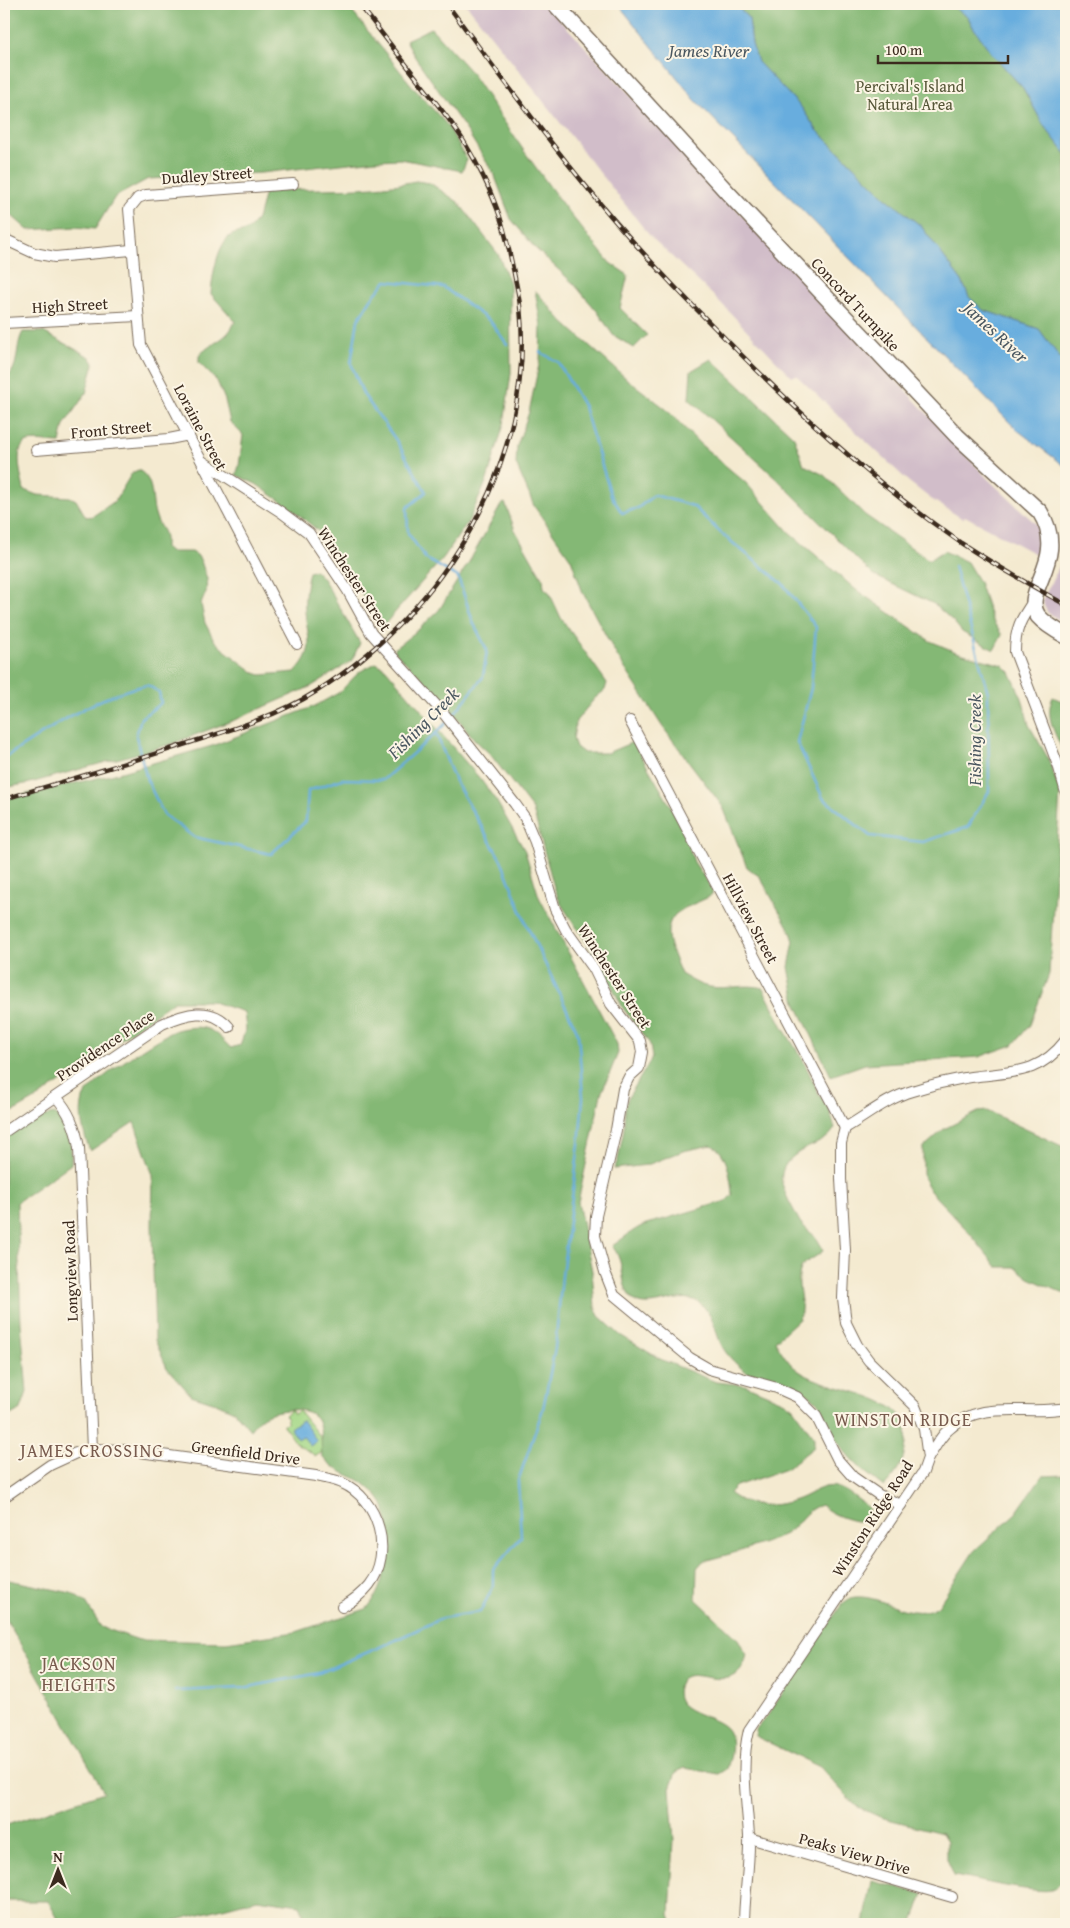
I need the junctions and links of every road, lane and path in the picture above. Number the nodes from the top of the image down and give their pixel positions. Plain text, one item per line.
1 (555, 4) edge
2 (293, 184) dead end
3 (129, 208) joint
4 (4, 239) edge
5 (132, 250) junction
6 (138, 316) junction
7 (4, 323) edge
8 (189, 435) junction
9 (36, 450) dead end
10 (202, 461) junction
11 (1034, 599) junction
12 (1066, 636) edge
13 (297, 644) dead end
14 (630, 721) dead end
15 (1066, 793) edge
16 (229, 1027) dead end
17 (1066, 1040) edge
18 (56, 1097) junction
19 (846, 1128) junction
20 (4, 1132) edge
21 (1066, 1408) edge
22 (92, 1449) junction
23 (928, 1458) junction
24 (4, 1497) edge
25 (901, 1505) junction
26 (342, 1607) dead end
27 (749, 1838) junction
28 (952, 1897) dead end
29 (744, 1924) edge

1 - 11 street, Concord Turnpike
2 - 3 street, Dudley Street
3 - 5 street, Loraine Street
4 - 5 street
5 - 6 street, Loraine Street
6 - 7 street, High Street
6 - 8 street, Loraine Street
8 - 9 street, Front Street
8 - 10 street, Loraine Street
10 - 13 street, Loraine Street
10 - 25 street, Winchester Street
11 - 12 street
11 - 15 street
14 - 19 street, Hillview Street
16 - 18 street, Providence Place
17 - 19 street
18 - 20 street, Providence Place
18 - 22 street, Longview Road
19 - 23 street, Winston Ridge Road
21 - 23 street
22 - 24 street, Greenfield Drive
22 - 26 street, Greenfield Drive
23 - 25 street, Winston Ridge Road
25 - 27 street, Winston Ridge Road
27 - 28 street, Peaks View Drive
27 - 29 street, Winston Ridge Road

